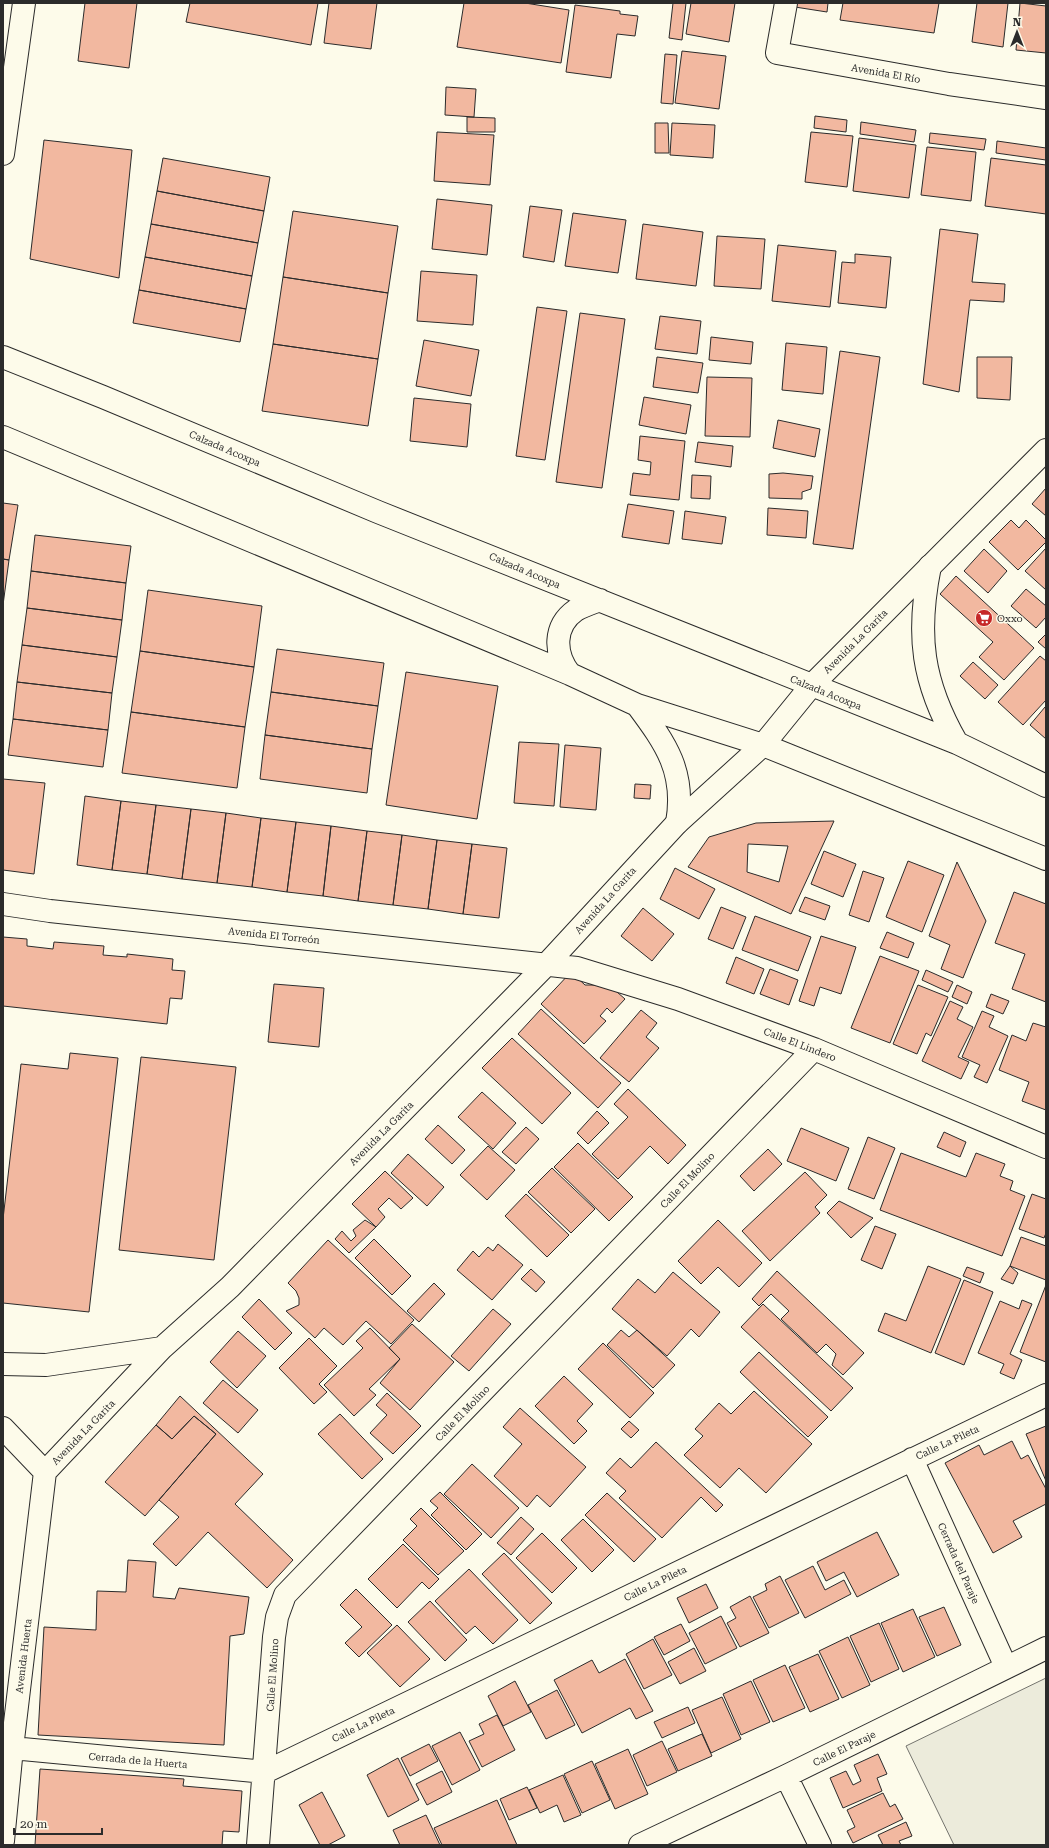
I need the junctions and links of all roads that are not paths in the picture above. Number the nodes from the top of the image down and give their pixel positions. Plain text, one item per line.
1 (24, 3) edge
2 (786, 3) edge
3 (1046, 98) edge
4 (3, 154) edge
5 (3, 357) edge
6 (3, 438) edge
7 (1046, 450) edge
8 (930, 566) junction
9 (554, 582) junction
10 (600, 600) junction
11 (528, 657) junction
12 (570, 674) junction
13 (811, 686) junction
14 (637, 705) junction
15 (957, 744) junction
16 (763, 745) junction
17 (1046, 786) edge
18 (677, 822) junction
19 (1046, 859) edge
20 (3, 904) edge
21 (546, 966) junction
22 (814, 1049) junction
23 (1046, 1147) edge
24 (162, 1348) junction
25 (3, 1364) edge
26 (1046, 1395) edge
27 (3, 1428) edge
28 (912, 1459) junction
29 (45, 1472) junction
30 (1046, 1648) edge
31 (1006, 1667) junction
32 (12, 1748) junction
33 (265, 1772) junction
34 (786, 1776) junction
35 (3, 1841) edge
36 (258, 1845) edge
37 (640, 1845) edge
38 (820, 1845) edge

1 - 4 street
2 - 3 street, Avenida El Río
5 - 9 street, Calzada Acoxpa
6 - 11 street
7 - 8 street, Avenida La Garita
8 - 13 street, Avenida La Garita
8 - 15 street
9 - 10 street, Calzada Acoxpa
9 - 11 street
10 - 12 street
10 - 13 street, Calzada Acoxpa
11 - 12 street
12 - 14 street
13 - 15 street, Calzada Acoxpa
13 - 16 street, Avenida La Garita
14 - 16 street
14 - 18 street
15 - 17 street, Calzada Acoxpa
16 - 18 street, Avenida La Garita
16 - 19 street
18 - 21 street, Avenida La Garita
20 - 21 street, Avenida El Torreón
21 - 22 street, Calle El Lindero
21 - 24 street, Avenida La Garita
22 - 23 street, Calle El Lindero
22 - 33 street, Calle El Molino
24 - 25 street
24 - 29 street, Avenida La Garita
26 - 28 street, Calle La Pileta
27 - 29 street, Avenida La Garita
28 - 31 street, Cerrada del Paraje
28 - 33 street, Calle La Pileta
29 - 32 street, Avenida Huerta
30 - 31 street, Calle El Paraje
31 - 34 street, Calle El Paraje
32 - 33 street, Cerrada de la Huerta
32 - 35 street, Avenida Huerta
33 - 36 street, Calle El Molino
34 - 37 street, Calle El Paraje
34 - 38 street

